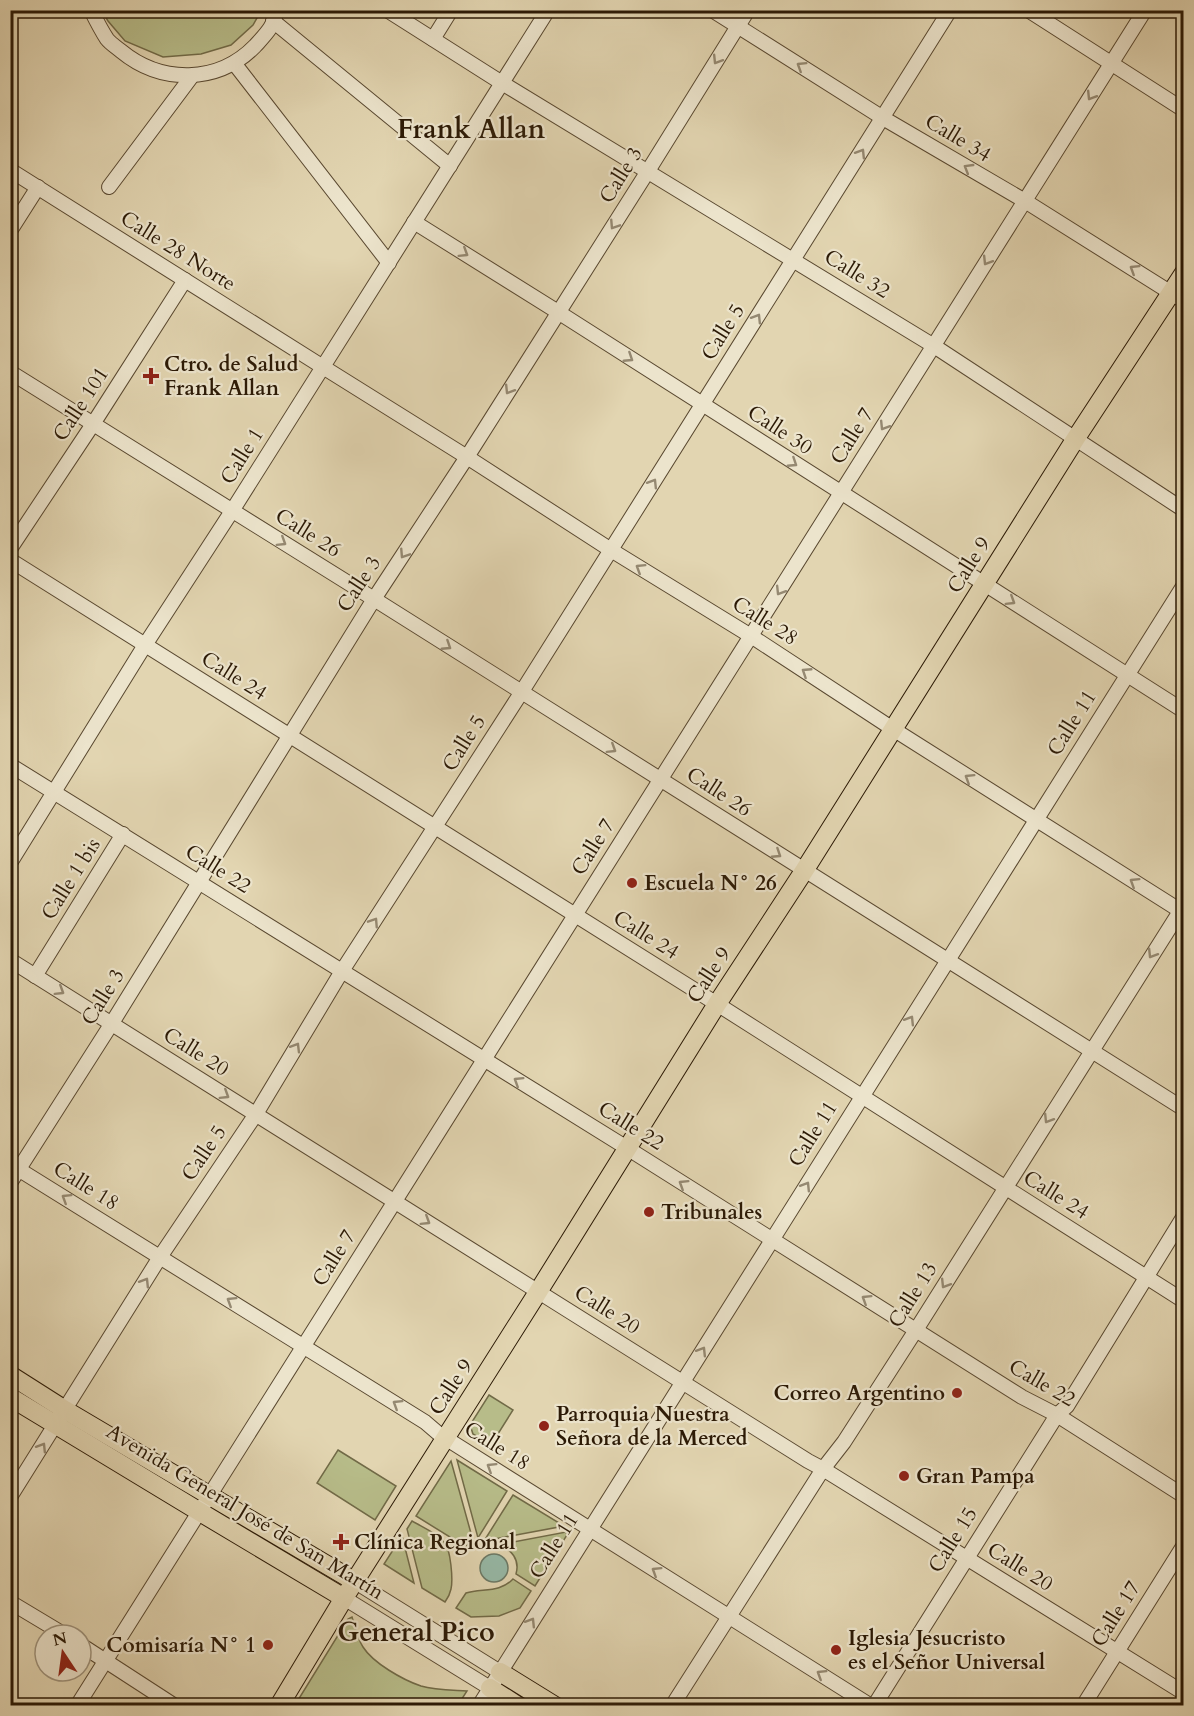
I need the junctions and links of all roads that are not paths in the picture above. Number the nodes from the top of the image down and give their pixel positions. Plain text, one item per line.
1 (90, 10) edge
2 (387, 10) edge
3 (451, 10) edge
4 (548, 10) edge
5 (712, 10) edge
6 (748, 10) edge
7 (950, 10) edge
8 (1028, 10) edge
9 (1145, 10) edge
10 (274, 16) edge
11 (738, 26) junction
12 (433, 39) junction
13 (234, 63) junction
14 (1111, 64) junction
15 (192, 76) junction
16 (502, 83) junction
17 (1184, 110) edge
18 (883, 118) junction
19 (450, 166) junction
20 (10, 170) edge
21 (648, 171) junction
22 (38, 187) junction
23 (109, 187) dead end
24 (1025, 201) junction
25 (414, 222) junction
26 (10, 231) edge
27 (794, 260) junction
28 (389, 263) junction
29 (1184, 273) edge
30 (185, 280) junction
31 (1177, 297) edge
32 (558, 312) junction
33 (934, 346) junction
34 (323, 368) junction
35 (10, 372) edge
36 (702, 405) junction
37 (93, 424) junction
38 (1076, 438) junction
39 (467, 456) junction
40 (841, 494) junction
41 (1184, 510) edge
42 (232, 511) junction
43 (10, 549) edge
44 (611, 550) junction
45 (10, 560) edge
46 (984, 584) junction
47 (1184, 585) edge
48 (374, 599) junction
49 (751, 636) junction
50 (145, 645) junction
51 (1127, 675) junction
52 (521, 693) junction
53 (1184, 711) edge
54 (893, 729) junction
55 (289, 736) junction
56 (10, 765) edge
57 (661, 779) junction
58 (55, 792) junction
59 (1036, 820) junction
60 (435, 828) junction
61 (123, 834) junction
62 (10, 863) edge
63 (804, 871) junction
64 (199, 881) junction
65 (1182, 910) edge
66 (575, 915) junction
67 (10, 960) edge
68 (947, 961) junction
69 (342, 971) junction
70 (35, 976) junction
71 (717, 1005) junction
72 (112, 1023) junction
73 (1091, 1051) junction
74 (484, 1060) junction
75 (861, 1098) junction
76 (1184, 1109) edge
77 (256, 1114) junction
78 (627, 1148) junction
79 (15, 1167) edge
80 (10, 1183) edge
81 (1005, 1188) junction
82 (395, 1201) junction
83 (1184, 1216) edge
84 (772, 1240) junction
85 (160, 1257) junction
86 (1145, 1277) junction
87 (538, 1292) junction
88 (1184, 1301) edge
89 (916, 1330) junction
90 (303, 1346) junction
91 (10, 1375) edge
92 (682, 1382) junction
93 (10, 1397) edge
94 (1057, 1415) junction
95 (61, 1417) junction
96 (444, 1438) junction
97 (823, 1468) junction
98 (210, 1495) junction
99 (1184, 1496) edge
100 (10, 1497) edge
101 (200, 1512) junction
102 (590, 1529) junction
103 (1184, 1545) edge
104 (967, 1558) junction
105 (354, 1581) junction
106 (344, 1598) junction
107 (10, 1602) edge
108 (729, 1617) junction
109 (45, 1623) edge
110 (93, 1652) edge
111 (1117, 1652) junction
112 (106, 1660) junction
113 (500, 1672) junction
114 (490, 1688) junction
115 (1184, 1694) edge
116 (77, 1706) edge
117 (175, 1706) edge
118 (279, 1706) edge
119 (479, 1706) edge
120 (518, 1706) edge
121 (555, 1706) edge
122 (672, 1706) edge
123 (872, 1706) edge
124 (1083, 1706) edge

1 - 15 street
2 - 12 street, Calle 32
3 - 12 street
4 - 16 street, Calle 1
5 - 11 street, Calle 34
6 - 11 street, Calle 3
7 - 18 street, Calle 5
8 - 14 street
9 - 14 street, Calle 7
10 - 13 street
10 - 19 street
18 -> 11 street, Calle 34
11 -> 21 street, Calle 3
12 - 16 street, Calle 32
13 - 15 street
13 - 28 street
14 - 17 street
14 -> 24 street, Calle 7
15 - 23 street
16 - 19 street, Calle 1
16 - 21 street, Calle 32
24 -> 18 street, Calle 34
27 -> 18 street, Calle 5
19 - 25 street, Calle 1
20 - 22 street, Calle 28 Norte
21 - 27 street, Calle 32
21 -> 32 street, Calle 3
22 - 26 street
22 - 30 street, Calle 28 Norte
31 -> 24 street, Calle 34
24 -> 33 street, Calle 7
25 - 28 street, Calle 1
25 -> 32 street, Calle 30
27 - 33 street, Calle 32
36 -> 27 street, Calle 5
28 - 34 street, Calle 1
29 - 31 main road, Calle 9
30 - 34 street, Calle 28 Norte
30 - 37 street, Calle 101
31 - 38 main road, Calle 9
32 -> 36 street, Calle 30
32 -> 39 street, Calle 3
33 - 38 street, Calle 32
33 -> 40 street, Calle 7
34 - 39 street, Calle 28
34 - 42 street, Calle 1
35 - 37 street, Calle 26
36 -> 40 street, Calle 30
44 -> 36 street, Calle 5
37 - 42 street, Calle 26
37 - 43 street, Calle 101
38 - 41 street, Calle 32
38 - 46 main road, Calle 9
39 - 44 street, Calle 28
39 -> 48 street, Calle 3
40 - 46 street, Calle 30
40 -> 49 street, Calle 7
42 -> 48 street, Calle 26
42 - 50 street, Calle 1
49 -> 44 street, Calle 28
44 - 52 street, Calle 5
45 - 50 street, Calle 24
46 -> 51 street, Calle 30
46 - 54 main road, Calle 9
47 - 51 street, Calle 11
48 -> 52 street, Calle 26
48 - 55 street, Calle 3
54 -> 49 street, Calle 28
49 - 57 street, Calle 7
50 - 55 street, Calle 24
50 - 58 street, Calle 1
51 - 53 street, Calle 30
51 - 59 street, Calle 11
52 -> 57 street, Calle 26
52 - 60 street, Calle 5
59 -> 54 street, Calle 28
54 - 63 main road, Calle 9
55 - 60 street, Calle 24
55 - 64 street, Calle 3
56 - 58 street, Calle 22
57 -> 63 street, Calle 26
57 - 66 street, Calle 7
58 - 61 street, Calle 22
58 - 62 street, Calle 1
65 -> 59 street, Calle 28
59 - 68 street, Calle 11
60 - 66 street, Calle 24
69 -> 60 street, Calle 5
61 - 64 street, Calle 22
61 - 70 street, Calle 1 bis
63 - 68 street, Calle 26
63 - 71 main road, Calle 9
64 - 69 street, Calle 22
64 - 72 street, Calle 3
65 -> 73 street, Calle 13
66 - 71 street, Calle 24
66 - 74 street, Calle 7
67 - 70 street, Calle 20
68 - 73 street, Calle 26
75 -> 68 street, Calle 11
69 - 74 street, Calle 22
77 -> 69 street, Calle 5
70 -> 72 street, Calle 20
71 - 75 street, Calle 24
71 - 78 main road, Calle 9
72 -> 77 street, Calle 20
72 - 79 street, Calle 3
73 - 76 street, Calle 26
73 -> 81 street, Calle 13
78 -> 74 street, Calle 22
74 - 82 street, Calle 7
75 - 81 street, Calle 24
84 -> 75 street, Calle 11
77 - 82 street, Calle 20
77 - 85 street, Calle 5
84 -> 78 street, Calle 22
78 - 87 main road, Calle 9
79 - 80 street, Calle 3
85 -> 79 street, Calle 18
81 - 86 street, Calle 24
81 -> 89 street, Calle 13
82 -> 87 street, Calle 20
82 - 90 street, Calle 7
83 - 86 street, Calle 15
89 -> 84 street, Calle 22
92 -> 84 street, Calle 11
90 -> 85 street, Calle 18
95 -> 85 street, Calle 5
86 - 88 street, Calle 24
86 - 94 street, Calle 15
87 - 92 street, Calle 20
87 - 96 main road, Calle 9
89 - 94 street, Calle 22
89 - 97 street, Calle 13
96 -> 90 street, Calle 18
90 - 98 street, Calle 7
91 - 95 main road, Avenida General José de San Martín
92 - 97 street, Calle 20
92 - 102 street, Calle 11
93 - 95 main road, Avenida General José de San Martín
94 - 99 street, Calle 22
94 - 104 street, Calle 15
95 - 98 main road, Avenida General José de San Martín
100 -> 95 street, Calle 5
95 - 101 main road, Avenida General José de San Martín
102 -> 96 street, Calle 18
96 - 105 main road, Calle 9
97 - 104 street, Calle 20
97 - 108 street, Calle 13
98 - 101 street, Calle 7
98 - 105 main road, Avenida General José de San Martín
101 - 106 main road, Avenida General José de San Martín
101 - 112 street, Calle 7
108 -> 102 street, Calle 18
113 -> 102 street, Calle 11
103 - 111 street, Calle 17
104 - 111 street, Calle 20
104 - 123 street, Calle 15
105 - 106 main road, Calle 9
105 - 113 street, Avenida General José de San Martín
106 - 114 street, Avenida General José de San Martín
106 - 118 main road, Calle 9
107 - 109 street
108 - 122 street, Calle 13
123 -> 108 street, Calle 18
110 - 112 street
111 - 115 street, Calle 20
111 - 124 street, Calle 17
112 - 116 street, Calle 7
112 - 117 street
113 - 114 street, Calle 11
113 - 121 main road, Avenida General José de San Martín
114 - 119 street, Calle 11
114 - 120 main road, Avenida General José de San Martín

